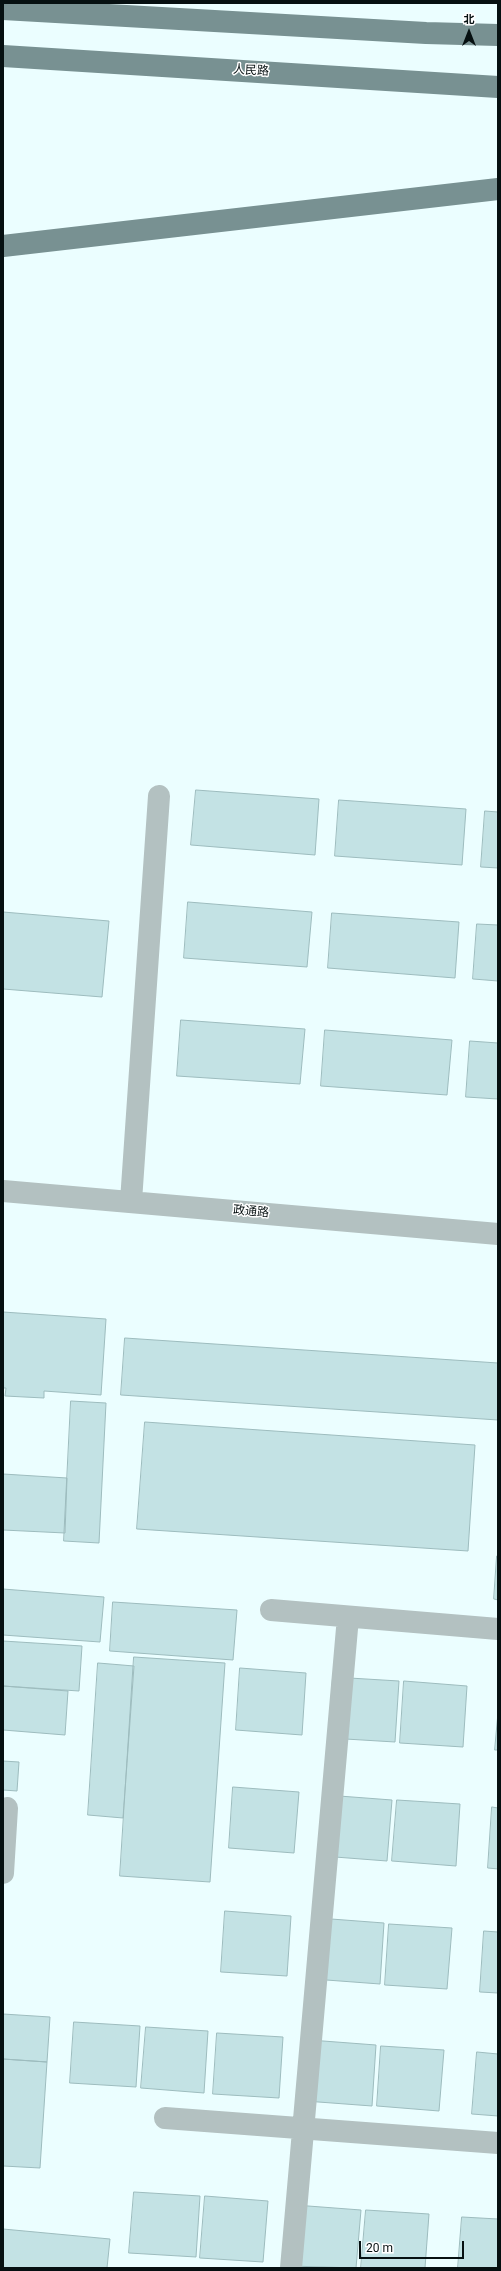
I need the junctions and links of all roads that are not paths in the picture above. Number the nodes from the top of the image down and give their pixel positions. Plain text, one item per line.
1 (3, 9) edge
2 (498, 35) edge
3 (3, 56) edge
4 (498, 87) edge
5 (498, 189) edge
6 (3, 246) edge
7 (159, 796) dead end
8 (3, 1191) edge
9 (131, 1201) junction
10 (498, 1234) edge
11 (271, 1610) dead end
12 (348, 1617) junction
13 (498, 1629) edge
14 (7, 1808) dead end
15 (3, 1873) edge
16 (165, 2118) dead end
17 (303, 2128) junction
18 (498, 2143) edge
19 (291, 2268) edge

1 - 2 main road
3 - 4 main road, 人民路
5 - 6 main road
7 - 9 street
8 - 9 street, 政通路
9 - 10 street, 政通路
11 - 12 street
12 - 13 street
12 - 17 street
14 - 15 street
16 - 17 street
17 - 18 street
17 - 19 street

